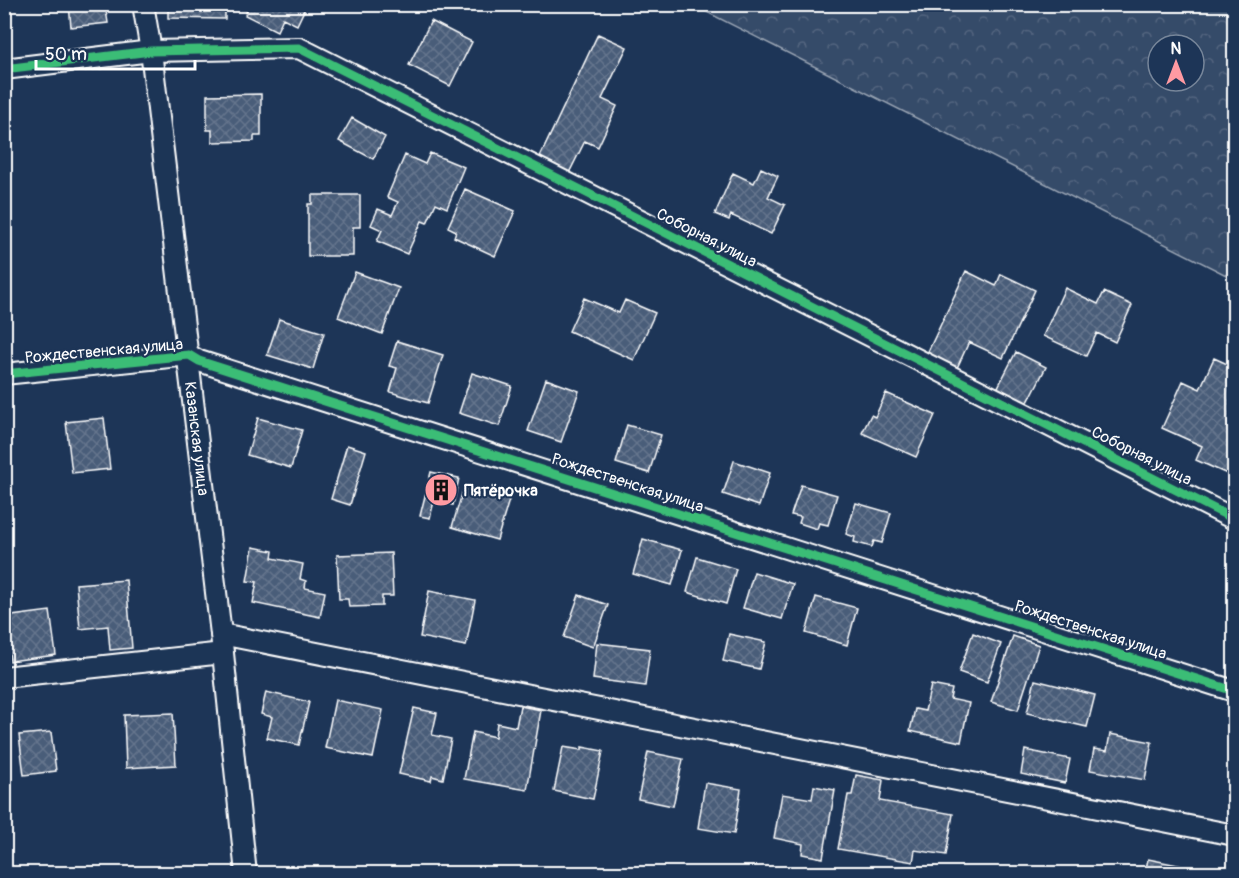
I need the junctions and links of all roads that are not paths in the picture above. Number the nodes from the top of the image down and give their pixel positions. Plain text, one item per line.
1 (143, 4) edge
2 (151, 51) junction
3 (4, 69) edge
4 (189, 355) junction
5 (4, 374) edge
6 (1234, 519) edge
7 (222, 644) junction
8 (4, 677) edge
9 (1234, 691) edge
10 (1234, 835) edge
11 (246, 873) edge

1 - 2 street, Казанская улица
2 - 3 street, Соборная улица
2 - 4 street, Казанская улица
2 - 6 street, Соборная улица
4 - 5 street, Рождественская улица
4 - 7 street, Казанская улица
4 - 9 street, Рождественская улица
7 - 8 street
7 - 10 street
7 - 11 street, Казанская улица

